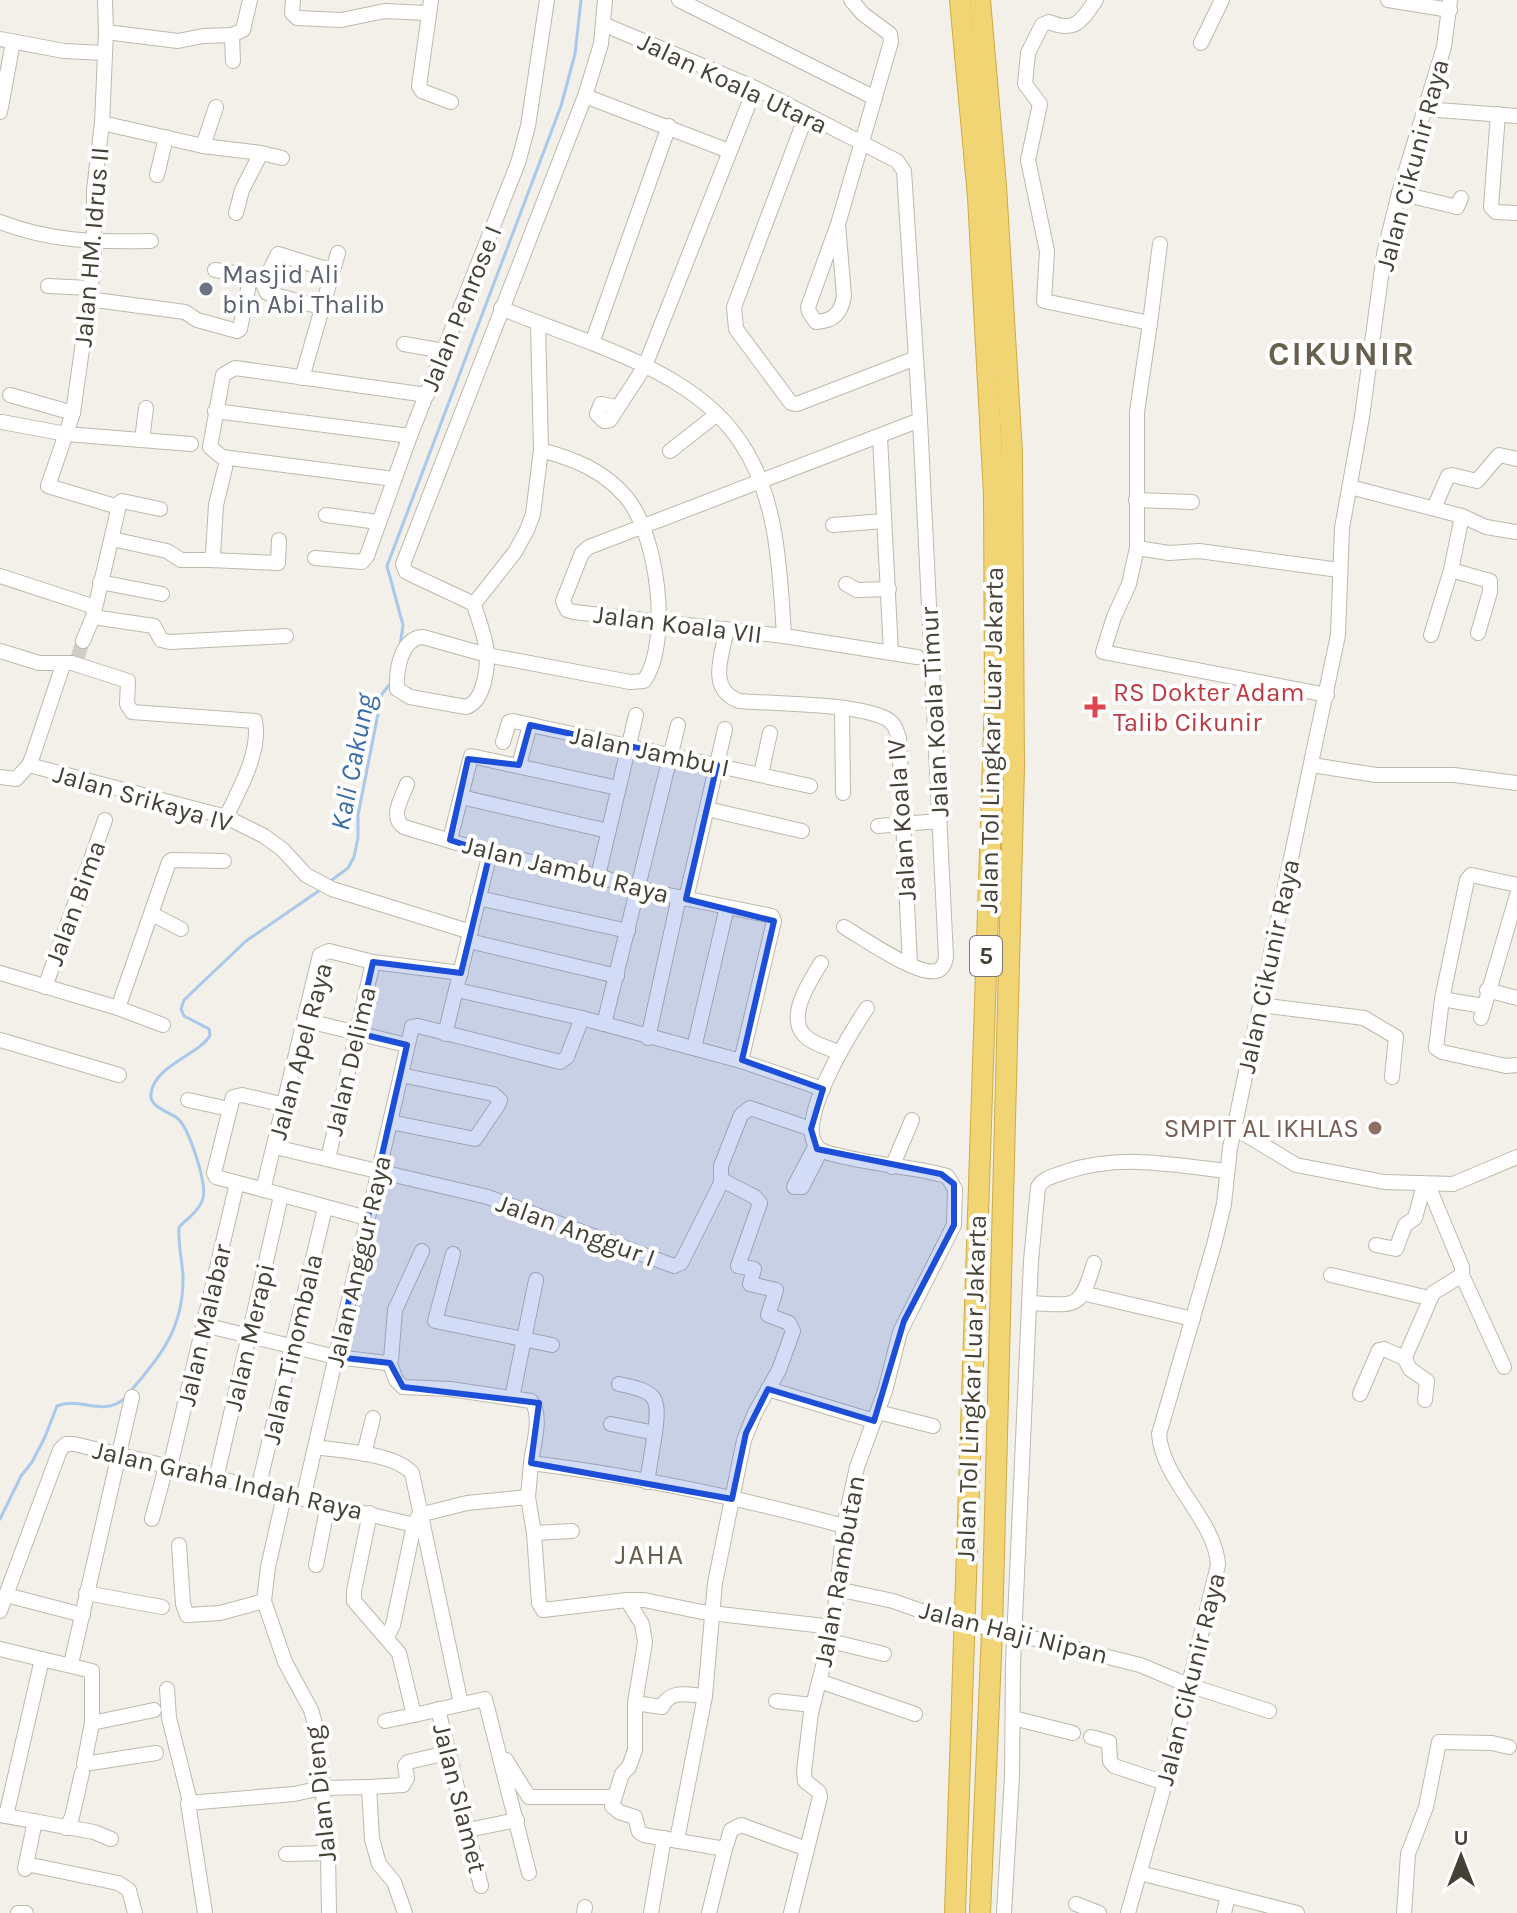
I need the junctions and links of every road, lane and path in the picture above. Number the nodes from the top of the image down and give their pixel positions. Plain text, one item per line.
1 (105, 0) edge
2 (250, 0) edge
3 (293, 0) edge
4 (530, 0) edge
5 (605, 0) edge
6 (679, 0) edge
7 (851, 0) edge
8 (960, 0) edge
9 (980, 0) edge
10 (1096, 0) edge
11 (1222, 0) edge
12 (1388, 0) edge
13 (546, 2) edge
14 (1450, 5) edge
15 (429, 7) edge
16 (605, 25) junction
17 (106, 32) junction
18 (232, 35) junction
19 (6, 41) edge
20 (1201, 43) dead end
21 (104, 53) junction
22 (233, 61) dead end
23 (755, 88) junction
24 (585, 96) junction
25 (875, 98) junction
26 (451, 102) dead end
27 (216, 107) dead end
28 (1425, 109) junction
29 (0, 112) edge
30 (1498, 114) junction
31 (806, 116) junction
32 (1517, 116) edge
33 (102, 123) junction
34 (669, 126) junction
35 (166, 137) junction
36 (861, 141) junction
37 (203, 146) junction
38 (729, 151) junction
39 (261, 153) junction
40 (282, 158) dead end
41 (157, 175) dead end
42 (1399, 193) junction
43 (1461, 198) dead end
44 (236, 213) dead end
45 (1517, 213) edge
46 (0, 222) edge
47 (838, 224) junction
48 (151, 241) dead end
49 (95, 242) junction
50 (1160, 244) dead end
51 (338, 253) dead end
52 (215, 270) dead end
53 (333, 271) junction
54 (48, 286) dead end
55 (89, 294) junction
56 (321, 307) junction
57 (501, 308) junction
58 (1150, 323) junction
59 (538, 324) junction
60 (592, 343) junction
61 (404, 344) dead end
62 (444, 351) junction
63 (916, 358) junction
64 (645, 366) junction
65 (302, 378) junction
66 (10, 395) dead end
67 (427, 395) junction
68 (146, 408) dead end
69 (215, 411) junction
70 (614, 411) dead end
71 (73, 413) junction
72 (716, 415) junction
73 (920, 420) junction
74 (2, 422) dead end
75 (66, 434) junction
76 (410, 436) junction
77 (880, 437) junction
78 (142, 440) junction
79 (191, 444) dead end
80 (541, 450) junction
81 (670, 451) dead end
82 (1517, 459) edge
83 (225, 468) dead end
84 (394, 479) junction
85 (760, 482) junction
86 (1350, 487) junction
87 (1136, 500) junction
88 (1192, 502) dead end
89 (115, 506) junction
90 (1434, 508) junction
91 (160, 509) dead end
92 (326, 515) dead end
93 (1462, 516) junction
94 (884, 521) junction
95 (378, 522) junction
96 (833, 525) dead end
97 (644, 527) junction
98 (1517, 532) edge
99 (112, 539) junction
100 (279, 540) dead end
101 (1137, 548) junction
102 (315, 558) dead end
103 (210, 560) junction
104 (1339, 570) junction
105 (1451, 570) junction
106 (0, 576) edge
107 (100, 582) junction
108 (846, 584) dead end
109 (889, 589) junction
110 (162, 594) dead end
111 (474, 604) junction
112 (94, 612) junction
113 (659, 621) junction
114 (727, 629) junction
115 (1478, 633) dead end
116 (1431, 635) dead end
117 (286, 636) dead end
118 (784, 636) junction
119 (83, 641) tunnel mouth
120 (0, 651) edge
121 (891, 653) junction
122 (487, 655) junction
123 (917, 657) dead end
124 (70, 662) junction
125 (1327, 695) junction
126 (842, 708) junction
127 (636, 715) dead end
128 (530, 725) junction
129 (678, 725) dead end
130 (725, 729) dead end
131 (770, 733) dead end
132 (503, 742) dead end
133 (629, 746) junction
134 (670, 756) junction
135 (29, 765) junction
136 (519, 765) junction
137 (717, 765) junction
138 (1312, 765) junction
139 (761, 774) junction
140 (0, 777) edge
141 (1517, 783) edge
142 (407, 784) dead end
143 (810, 786) dead end
144 (618, 788) junction
145 (843, 793) dead end
146 (461, 797) junction
147 (707, 809) junction
148 (226, 817) junction
149 (105, 820) dead end
150 (939, 821) junction
151 (902, 824) junction
152 (878, 826) dead end
153 (608, 831) junction
154 (802, 831) dead end
155 (450, 840) junction
156 (490, 853) junction
157 (224, 861) dead end
158 (598, 876) junction
159 (1517, 885) edge
160 (639, 889) junction
161 (1517, 895) edge
162 (478, 898) junction
163 (683, 898) junction
164 (727, 907) junction
165 (152, 914) junction
166 (844, 927) dead end
167 (181, 929) dead end
168 (628, 931) junction
169 (470, 936) junction
170 (373, 962) junction
171 (821, 963) dead end
172 (910, 965) junction
173 (0, 973) edge
174 (461, 973) junction
175 (617, 976) junction
176 (45, 987) junction
177 (457, 990) junction
178 (1487, 990) junction
179 (1517, 998) edge
180 (1442, 999) junction
181 (1260, 1005) junction
182 (118, 1008) junction
183 (867, 1008) dead end
184 (582, 1018) junction
185 (304, 1020) junction
186 (604, 1024) junction
187 (163, 1025) dead end
188 (357, 1033) junction
189 (445, 1034) junction
190 (648, 1038) junction
191 (0, 1040) edge
192 (406, 1045) junction
193 (694, 1048) junction
194 (838, 1052) junction
195 (741, 1061) junction
196 (1517, 1065) edge
197 (119, 1075) dead end
198 (401, 1075) junction
199 (1392, 1077) dead end
200 (823, 1089) junction
201 (188, 1100) dead end
202 (285, 1105) junction
203 (229, 1109) junction
204 (912, 1120) dead end
205 (390, 1122) junction
206 (1235, 1128) junction
207 (811, 1129) junction
208 (275, 1147) junction
209 (1517, 1157) edge
210 (328, 1159) junction
211 (892, 1167) junction
212 (1226, 1171) junction
213 (378, 1172) junction
214 (722, 1180) junction
215 (237, 1183) junction
216 (1426, 1185) junction
217 (263, 1190) junction
218 (281, 1196) junction
219 (325, 1208) junction
220 (367, 1218) junction
221 (1376, 1245) dead end
222 (422, 1251) dead end
223 (453, 1254) dead end
224 (1094, 1263) dead end
225 (1331, 1275) dead end
226 (1462, 1275) junction
227 (536, 1280) dead end
228 (1086, 1294) junction
229 (1429, 1298) junction
230 (1029, 1303) junction
231 (1193, 1319) junction
232 (204, 1325) junction
233 (249, 1336) junction
234 (525, 1339) junction
235 (552, 1345) dead end
236 (292, 1347) junction
237 (336, 1357) junction
238 (1404, 1357) junction
239 (389, 1361) junction
240 (1504, 1367) dead end
241 (619, 1384) dead end
242 (768, 1389) junction
243 (1360, 1394) dead end
244 (132, 1397) dead end
245 (512, 1398) junction
246 (1425, 1400) dead end
247 (876, 1416) junction
248 (373, 1418) dead end
249 (611, 1424) dead end
250 (933, 1426) dead end
251 (655, 1433) junction
252 (315, 1447) junction
253 (364, 1454) junction
254 (119, 1456) junction
255 (531, 1463) junction
256 (168, 1467) junction
257 (216, 1479) junction
258 (647, 1482) junction
259 (258, 1489) junction
260 (284, 1496) junction
261 (528, 1497) junction
262 (303, 1499) junction
263 (732, 1499) junction
264 (328, 1504) junction
265 (370, 1513) junction
266 (152, 1519) dead end
267 (416, 1520) junction
268 (844, 1526) junction
269 (572, 1531) dead end
270 (534, 1533) junction
271 (179, 1545) dead end
272 (316, 1565) dead end
273 (837, 1589) junction
274 (86, 1593) junction
275 (6, 1595) junction
276 (627, 1600) junction
277 (264, 1601) junction
278 (162, 1607) dead end
279 (0, 1611) edge
280 (711, 1613) junction
281 (83, 1615) junction
282 (1011, 1633) junction
283 (831, 1634) junction
284 (387, 1637) junction
285 (0, 1649) edge
286 (884, 1654) dead end
287 (42, 1659) junction
288 (71, 1664) junction
289 (819, 1681) junction
290 (1188, 1685) junction
291 (167, 1689) dead end
292 (705, 1696) junction
293 (776, 1701) dead end
294 (635, 1703) junction
295 (461, 1704) junction
296 (812, 1705) junction
297 (438, 1709) junction
298 (154, 1710) dead end
299 (1269, 1711) dead end
300 (915, 1714) dead end
301 (414, 1715) junction
302 (1013, 1718) junction
303 (385, 1721) dead end
304 (92, 1723) junction
305 (1073, 1733) dead end
306 (1091, 1737) dead end
307 (1514, 1748) edge
308 (498, 1749) junction
309 (156, 1753) dead end
310 (447, 1753) junction
311 (83, 1768) junction
312 (1165, 1783) junction
313 (369, 1787) junction
314 (322, 1788) junction
315 (613, 1797) junction
316 (190, 1802) junction
317 (3, 1816) edge
318 (517, 1820) junction
319 (35, 1821) junction
320 (66, 1828) junction
321 (468, 1830) junction
322 (111, 1839) dead end
323 (670, 1839) junction
324 (725, 1849) junction
325 (807, 1849) junction
326 (328, 1853) junction
327 (286, 1854) dead end
328 (529, 1873) dead end
329 (1140, 1873) junction
330 (481, 1886) dead end
331 (1228, 1896) junction
332 (1076, 1904) dead end
333 (18, 1913) edge
334 (26, 1913) edge
335 (135, 1913) edge
336 (205, 1913) edge
337 (329, 1913) edge
338 (405, 1913) edge
339 (651, 1913) edge
340 (709, 1913) edge
341 (791, 1913) edge
342 (955, 1913) edge
343 (980, 1913) edge
344 (1004, 1913) edge
345 (1099, 1913) edge
346 (1128, 1913) edge
347 (1224, 1913) edge
348 (1297, 1913) edge
349 (1404, 1913) edge

1 - 17 street, Jalan HM. Idrus II
2 - 18 street
3 - 15 street
4 - 13 street
5 - 16 street
6 - 25 street
7 - 25 street
8 - 342 highway, Jalan Tol Lingkar Luar Jakarta / 5
9 - 343 highway, Jalan Tol Lingkar Luar Jakarta / 5
10 - 58 street
11 - 20 street
12 - 14 street
13 - 62 street, Jalan Penrose I
14 - 28 street, Jalan Cikunir Raya
15 - 26 street
16 - 23 street, Jalan Koala Utara
16 - 24 street
17 - 18 street
17 - 21 street, Jalan HM. Idrus II
18 - 22 street
19 - 21 street
19 - 29 street
21 - 33 street, Jalan HM. Idrus II
23 - 31 street, Jalan Koala Utara
23 - 38 street
24 - 34 street
24 - 57 street
25 - 36 street
27 - 37 street
28 - 30 street
28 - 42 street, Jalan Cikunir Raya
30 - 32 street
30 - 45 street
31 - 36 street, Jalan Koala Utara
31 - 63 street
33 - 35 street
33 - 49 street, Jalan HM. Idrus II
34 - 38 street
34 - 60 street
35 - 37 street
35 - 41 street
36 - 47 street
36 - 63 street, Jalan Koala Utara
37 - 39 street
38 - 64 street
39 - 40 street
39 - 44 street
42 - 43 street
42 - 86 street, Jalan Cikunir Raya
46 - 49 street
47 - 47 street
48 - 49 street
49 - 55 street, Jalan HM. Idrus II
50 - 58 street
51 - 53 street
52 - 55 street
53 - 56 street
53 - 56 street
54 - 55 street
55 - 71 street, Jalan HM. Idrus II
56 - 65 street
57 - 59 street
57 - 111 street
58 - 87 street
59 - 60 street
59 - 80 street
60 - 64 street
61 - 62 street
62 - 67 street, Jalan Penrose I
63 - 73 street, Jalan Koala Timur
64 - 70 street
64 - 72 street
65 - 67 street
65 - 69 street
66 - 71 street
67 - 76 street, Jalan Penrose I
68 - 78 street
69 - 76 street
69 - 84 street
71 - 75 street, Jalan HM. Idrus II
72 - 81 street
72 - 85 street
73 - 77 street
73 - 150 street, Jalan Koala Timur
74 - 75 street
75 - 78 street
75 - 89 street, Jalan HM. Idrus II
76 - 84 street, Jalan Penrose I
77 - 85 street
77 - 94 street
78 - 79 street
80 - 97 street
80 - 111 street
82 - 90 street
83 - 103 street
84 - 95 street, Jalan Penrose I
85 - 97 street
85 - 118 street
86 - 90 street
86 - 104 street, Jalan Cikunir Raya
87 - 88 street
87 - 101 street
89 - 91 street
89 - 99 street
90 - 93 street
92 - 95 street
93 - 98 street
93 - 105 street
94 - 96 street
94 - 109 street
95 - 102 street, Jalan Penrose I
97 - 113 street
97 - 113 street, Jalan Koala VII
99 - 103 street
99 - 107 street
100 - 103 street
101 - 104 street
101 - 125 street
104 - 125 street, Jalan Cikunir Raya
105 - 115 street
105 - 116 street
106 - 112 street
107 - 110 street
107 - 112 street
108 - 109 street
109 - 121 street
111 - 122 street
112 - 117 street
112 - 119 street
113 - 114 street, Jalan Koala VII
113 - 122 street
114 - 118 street, Jalan Koala VII
114 - 126 street, Jalan Koala IV
118 - 121 street, Jalan Koala VII
120 - 124 street
121 - 123 street, Jalan Koala VII
122 - 122 street
124 - 135 street
124 - 148 street
125 - 138 street, Jalan Cikunir Raya
126 - 145 street
126 - 151 street, Jalan Koala IV
127 - 133 street
128 - 132 street
128 - 133 street, Jalan Jambu I
128 - 136 street
129 - 134 street
130 - 137 street
131 - 139 street
133 - 134 street, Jalan Jambu I
133 - 144 street
134 - 137 street, Jalan Jambu I
134 - 160 street
135 - 140 street
135 - 148 street, Jalan Srikaya IV
136 - 144 street
136 - 146 street
137 - 139 street, Jalan Jambu I
137 - 147 street
138 - 141 street
138 - 181 street, Jalan Cikunir Raya
139 - 143 street, Jalan Jambu I
142 - 155 street, Jalan Jambu Raya
144 - 153 street
146 - 153 street
146 - 155 street
147 - 154 street
147 - 163 street
148 - 169 street, Jalan Srikaya IV
149 - 176 street, Jalan Bima
150 - 151 street
150 - 172 street, Jalan Koala Timur
151 - 152 street
151 - 172 street, Jalan Koala IV
153 - 158 street
155 - 156 street, Jalan Jambu Raya
156 - 158 street, Jalan Jambu Raya
156 - 162 street
157 - 165 street
158 - 160 street, Jalan Jambu Raya
159 - 180 street
160 - 163 street, Jalan Jambu Raya
160 - 168 street
161 - 178 street
162 - 168 street
162 - 169 street
163 - 164 street, Jalan Jambu Raya
163 - 190 street
164 - 193 street
164 - 195 street, Jalan Jambu Raya
165 - 167 street
165 - 182 street
166 - 172 street
168 - 175 street
169 - 174 street
169 - 175 street, Jalan Srikaya IV
170 - 174 street, Jalan Apel Raya
170 - 185 street, Jalan Apel Raya
170 - 188 street, Jalan Delima
171 - 194 street
173 - 176 street
174 - 177 street
175 - 186 street
176 - 182 street
177 - 184 street
177 - 189 street
178 - 179 street
178 - 180 street
180 - 196 street
181 - 199 street
181 - 206 street, Jalan Cikunir Raya
182 - 187 street
183 - 194 street
184 - 186 street
184 - 189 street
185 - 188 street
185 - 202 street, Jalan Apel Raya
186 - 190 street
188 - 192 street
188 - 210 street, Jalan Delima
189 - 192 street, Jalan Anggur Raya
190 - 193 street
191 - 197 street
192 - 198 street, Jalan Anggur Raya
193 - 195 street
194 - 200 street
195 - 200 street
198 - 205 street, Jalan Anggur Raya
198 - 205 street
200 - 207 street
201 - 203 street
202 - 203 street
202 - 208 street, Jalan Apel Raya
203 - 215 street
204 - 211 street
205 - 213 street, Jalan Anggur Raya
206 - 212 street, Jalan Cikunir Raya
206 - 216 street
207 - 211 street
207 - 214 street, Jalan Anggur I
208 - 210 street
208 - 217 street, Jalan Apel Raya
209 - 216 street
210 - 213 street
211 - 247 street, Jalan Rambutan
212 - 230 street
212 - 231 street, Jalan Cikunir Raya
213 - 214 street, Jalan Anggur I
213 - 220 street, Jalan Anggur Raya
214 - 242 street
215 - 217 street
215 - 232 street, Jalan Malabar
216 - 221 street
216 - 226 street
217 - 218 street
218 - 219 street
218 - 233 street, Jalan Merapi
219 - 220 street
219 - 236 street, Jalan Tinombala
220 - 237 street, Jalan Anggur Raya
222 - 239 street
223 - 234 street
224 - 228 street
225 - 229 street
226 - 229 street
226 - 240 street
227 - 234 street
228 - 230 street
228 - 231 street
229 - 238 street
230 - 282 street
231 - 290 street, Jalan Cikunir Raya
232 - 233 street
232 - 256 street, Jalan Malabar
233 - 236 street
233 - 257 street, Jalan Merapi
234 - 235 street
234 - 245 street
236 - 237 street
236 - 259 street, Jalan Tinombala
237 - 239 street
237 - 252 street, Jalan Anggur Raya
238 - 243 street
238 - 246 street
239 - 245 street
241 - 251 street
242 - 247 street
242 - 263 street
244 - 254 street
245 - 255 street
247 - 250 street
247 - 268 street, Jalan Rambutan
248 - 253 street
249 - 251 street
251 - 258 street
252 - 253 street
252 - 262 street, Jalan Anggur Raya
253 - 267 street
254 - 256 street, Jalan Graha Indah Raya
254 - 274 street
254 - 275 street, Jalan Graha Indah Raya
255 - 258 street
255 - 261 street
256 - 257 street, Jalan Graha Indah Raya
256 - 266 street, Jalan Malabar
257 - 259 street, Jalan Graha Indah Raya
258 - 263 street
259 - 260 street, Jalan Graha Indah Raya
260 - 262 street, Jalan Graha Indah Raya
260 - 277 street, Jalan Dieng
261 - 267 street
261 - 270 street
262 - 264 street, Jalan Graha Indah Raya
263 - 268 street
263 - 280 street
264 - 265 street, Jalan Graha Indah Raya
264 - 272 street
265 - 267 street, Jalan Graha Indah Raya
265 - 284 street
267 - 284 street
267 - 295 street
268 - 273 street, Jalan Rambutan
269 - 270 street
270 - 276 street
271 - 277 street
273 - 282 street, Jalan Haji Nipan, bridge
273 - 283 street, Jalan Rambutan
274 - 278 street
274 - 281 street
275 - 279 street, Jalan Graha Indah Raya
275 - 281 street
276 - 280 street
276 - 294 street
277 - 314 street, Jalan Dieng
280 - 283 street
280 - 292 street
281 - 288 street
282 - 290 street, Jalan Haji Nipan
282 - 302 street
283 - 286 street
283 - 289 street, Jalan Rambutan
284 - 301 street
285 - 287 street
287 - 288 street
287 - 317 street
288 - 304 street
289 - 296 street, Jalan Rambutan
289 - 300 street
290 - 299 street, Jalan Haji Nipan
290 - 312 street, Jalan Cikunir Raya
291 - 316 street
292 - 294 street
292 - 323 street
293 - 296 street
294 - 315 street
295 - 297 street
295 - 308 street
296 - 325 street, Jalan Rambutan
297 - 301 street
297 - 310 street, Jalan Slamet
298 - 304 street
301 - 303 street
302 - 305 street
302 - 344 street
304 - 311 street
306 - 312 street
307 - 349 street
308 - 315 street
308 - 318 street
309 - 311 street
310 - 313 street
310 - 321 street, Jalan Slamet
311 - 320 street
312 - 329 street, Jalan Cikunir Raya
313 - 314 street
313 - 338 street
314 - 316 street
314 - 326 street, Jalan Dieng
315 - 323 street
316 - 336 street
317 - 319 street
318 - 321 street
318 - 328 street
319 - 320 street
319 - 335 street
320 - 322 street
321 - 330 street, Jalan Slamet
323 - 324 street
323 - 339 street
324 - 325 street
324 - 340 street
325 - 341 street, Jalan Rambutan
326 - 327 street
326 - 337 street, Jalan Dieng
329 - 331 street
329 - 346 street, Jalan Cikunir Raya
331 - 347 street
331 - 348 street
332 - 345 street
333 - 334 street

